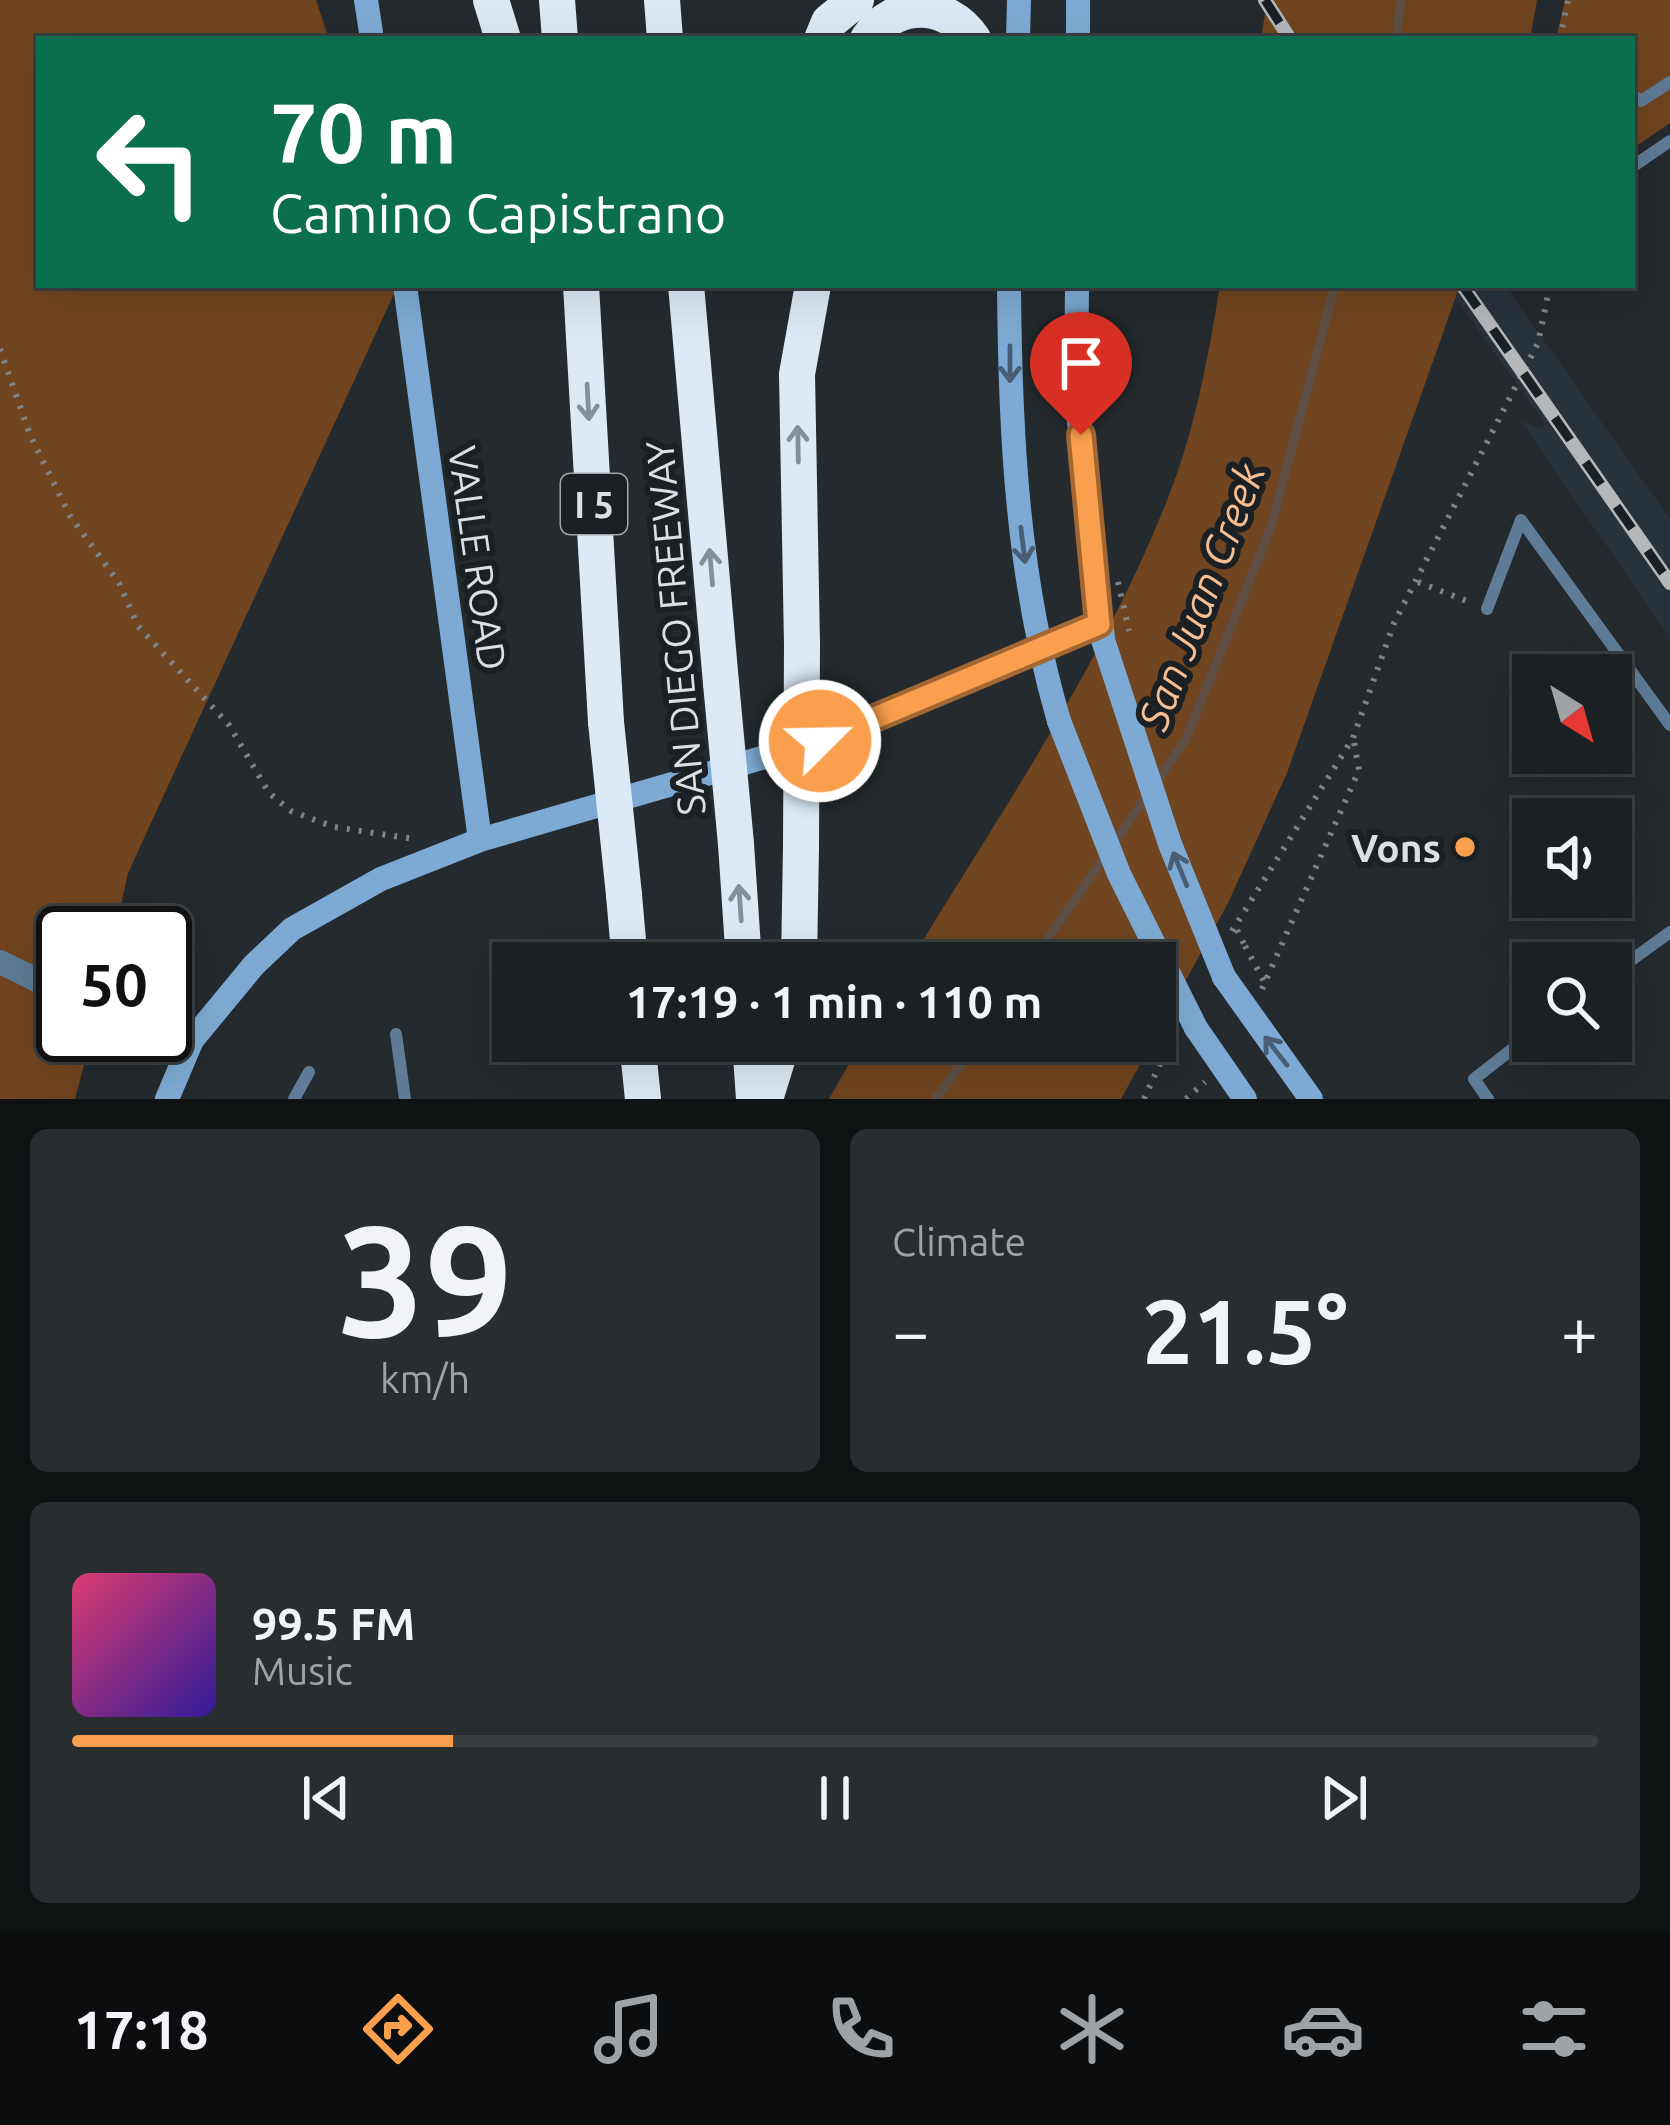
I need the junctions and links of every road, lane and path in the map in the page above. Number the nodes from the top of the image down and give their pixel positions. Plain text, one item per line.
1 (366, 0) edge
2 (491, 0) edge
3 (557, 0) edge
4 (662, 0) edge
5 (856, 0) edge
6 (1018, 0) edge
7 (1078, 0) edge
8 (1568, 0) edge
9 (372, 36) edge
10 (502, 36) edge
11 (560, 36) edge
12 (665, 36) edge
13 (823, 36) edge
14 (870, 36) edge
15 (970, 36) edge
16 (1018, 36) edge
17 (1078, 36) edge
18 (1561, 36) edge
19 (1670, 82) edge
20 (1635, 96) edge
21 (1670, 141) edge
22 (1635, 165) edge
23 (405, 288) edge
24 (686, 288) edge
25 (812, 288) edge
26 (1010, 288) edge
27 (1077, 288) edge
28 (1549, 288) edge
29 (580, 291) edge
30 (0, 349) edge
31 (1417, 582) junction
32 (1487, 609) joint
33 (1101, 632) junction
34 (1037, 647) junction
35 (1670, 725) edge
36 (1353, 739) junction
37 (480, 840) junction
38 (453, 850) junction
39 (1670, 932) edge
40 (628, 942) edge
41 (743, 942) edge
42 (800, 942) edge
43 (1225, 943) dead end
44 (1245, 946) dead end
45 (1632, 960) edge
46 (0, 962) edge
47 (36, 980) edge
48 (1266, 986) junction
49 (1239, 1004) junction
50 (1188, 1025) junction
51 (396, 1034) dead end
52 (192, 1039) edge
53 (1512, 1049) edge
54 (182, 1062) edge
55 (640, 1062) edge
56 (751, 1062) edge
57 (776, 1062) edge
58 (309, 1072) dead end
59 (1482, 1097) edge
60 (167, 1099) edge
61 (295, 1099) edge
62 (405, 1099) edge
63 (643, 1099) edge
64 (754, 1099) edge
65 (765, 1099) edge
66 (1144, 1099) edge
67 (1245, 1099) edge
68 (1311, 1099) edge

1 - 9 main road
2 - 10 highway
3 - 11 highway
4 - 12 highway
5 - 13 highway
6 - 16 main road
7 - 17 main road
8 - 18 path
14 - 15 highway
19 - 20 lane
21 - 22 lane
23 - 37 main road, VALLE ROAD
41 -> 24 highway, SAN DIEGO FREEWAY, bridge
42 -> 25 highway, bridge
26 -> 34 main road
27 - 33 main road
28 - 31 path
29 -> 40 highway, SAN DIEGO FREEWAY / I 5, bridge
30 - 38 path
31 - 32 path
31 - 36 path
32 - 35 lane
33 - 34 main road
49 -> 33 main road, bridge
34 - 37 main road
34 - 50 main road, bridge
36 - 43 path
36 - 48 path
37 - 38 main road
38 - 52 main road
39 - 45 lane
44 - 48 path
46 - 47 street
48 - 49 path
68 -> 49 main road
50 - 66 path
50 - 67 main road
51 - 62 lane
53 - 59 lane
54 - 60 main road
55 - 63 highway
56 - 64 highway
57 - 65 highway
58 - 61 lane

